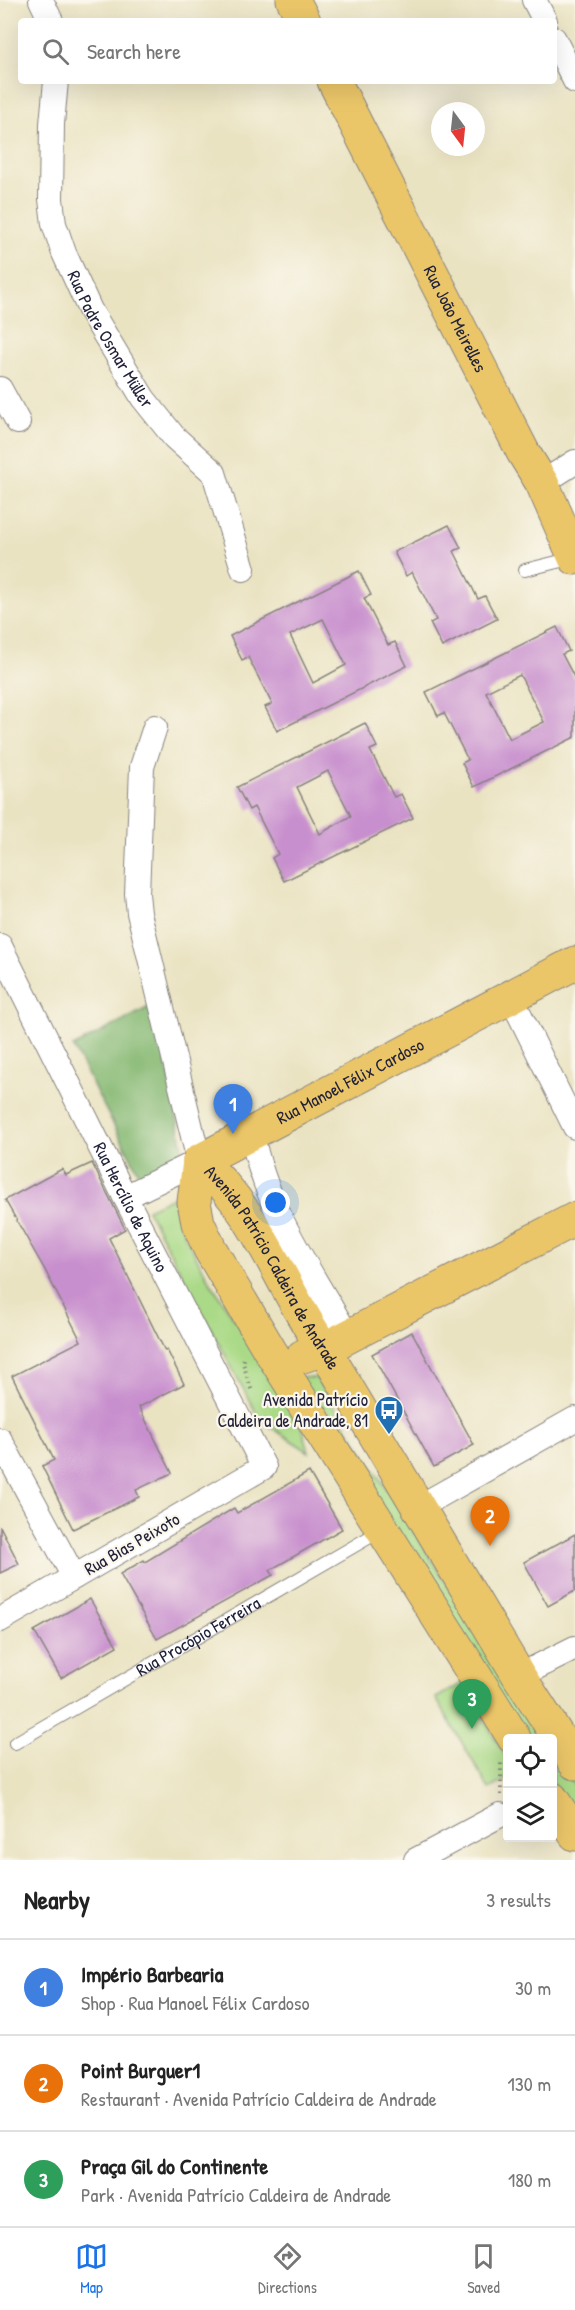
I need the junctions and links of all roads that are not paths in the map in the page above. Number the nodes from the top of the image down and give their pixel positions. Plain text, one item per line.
1 (41, 0) edge
2 (293, 0) edge
3 (534, 0) edge
4 (50, 18) edge
5 (302, 18) edge
6 (543, 18) edge
7 (557, 45) edge
8 (575, 81) edge
9 (56, 84) edge
10 (336, 84) edge
11 (0, 389) edge
12 (18, 422) dead end
13 (575, 462) edge
14 (542, 483) junction
15 (575, 558) edge
16 (243, 569) dead end
17 (525, 570) dead end
18 (155, 727) dead end
19 (0, 946) edge
20 (575, 963) edge
21 (511, 997) junction
22 (575, 1127) edge
23 (252, 1134) junction
24 (199, 1161) junction
25 (125, 1197) junction
26 (575, 1219) edge
27 (336, 1343) junction
28 (267, 1345) junction
29 (575, 1419) edge
30 (0, 1440) edge
31 (264, 1467) joint
32 (419, 1507) junction
33 (382, 1530) junction
34 (74, 1577) junction
35 (0, 1620) edge
36 (575, 1648) edge
37 (519, 1676) junction
38 (507, 1728) edge
39 (15, 1743) dead end
40 (575, 1763) edge
41 (557, 1807) edge
42 (501, 1815) road end
43 (575, 1834) edge
44 (416, 1860) edge

1 - 4 street
2 - 5 main road
3 - 6 street
7 - 8 street
9 - 16 street, Rua Padre Osmar Müller
10 - 14 main road, Rua João Meirelles
11 - 12 street
13 - 14 street
14 - 15 main road, Rua João Meirelles
15 - 17 lane
18 - 24 street
19 - 25 street, Rua Hercílio de Aquino
20 - 21 main road, Rua Manoel Félix Cardoso
21 - 22 street
21 - 23 main road, Rua Manoel Félix Cardoso
23 - 24 main road, Rua Manoel Félix Cardoso
23 - 27 street
24 - 25 street, Rua Manoel Félix Cardoso
24 - 27 main road, Avenida Patrício Caldeira de Andrade
24 - 28 main road, Avenida Patrício Caldeira de Andrade
25 - 31 street, Rua Hercílio de Aquino
26 - 27 main road
27 - 28 main road
27 - 32 main road, Avenida Patrício Caldeira de Andrade
28 - 33 main road, Avenida Patrício Caldeira de Andrade
29 - 32 street
30 - 34 street
31 - 34 street, Rua Bias Peixoto
32 - 37 main road, Avenida Patrício Caldeira de Andrade
33 - 38 main road, Avenida Patrício Caldeira de Andrade
33 - 39 lane, Rua Procópio Ferreira
34 - 35 street, Rua Bias Peixoto
36 - 37 street
37 - 40 main road, Avenida Patrício Caldeira de Andrade
41 - 43 main road
42 - 44 street

